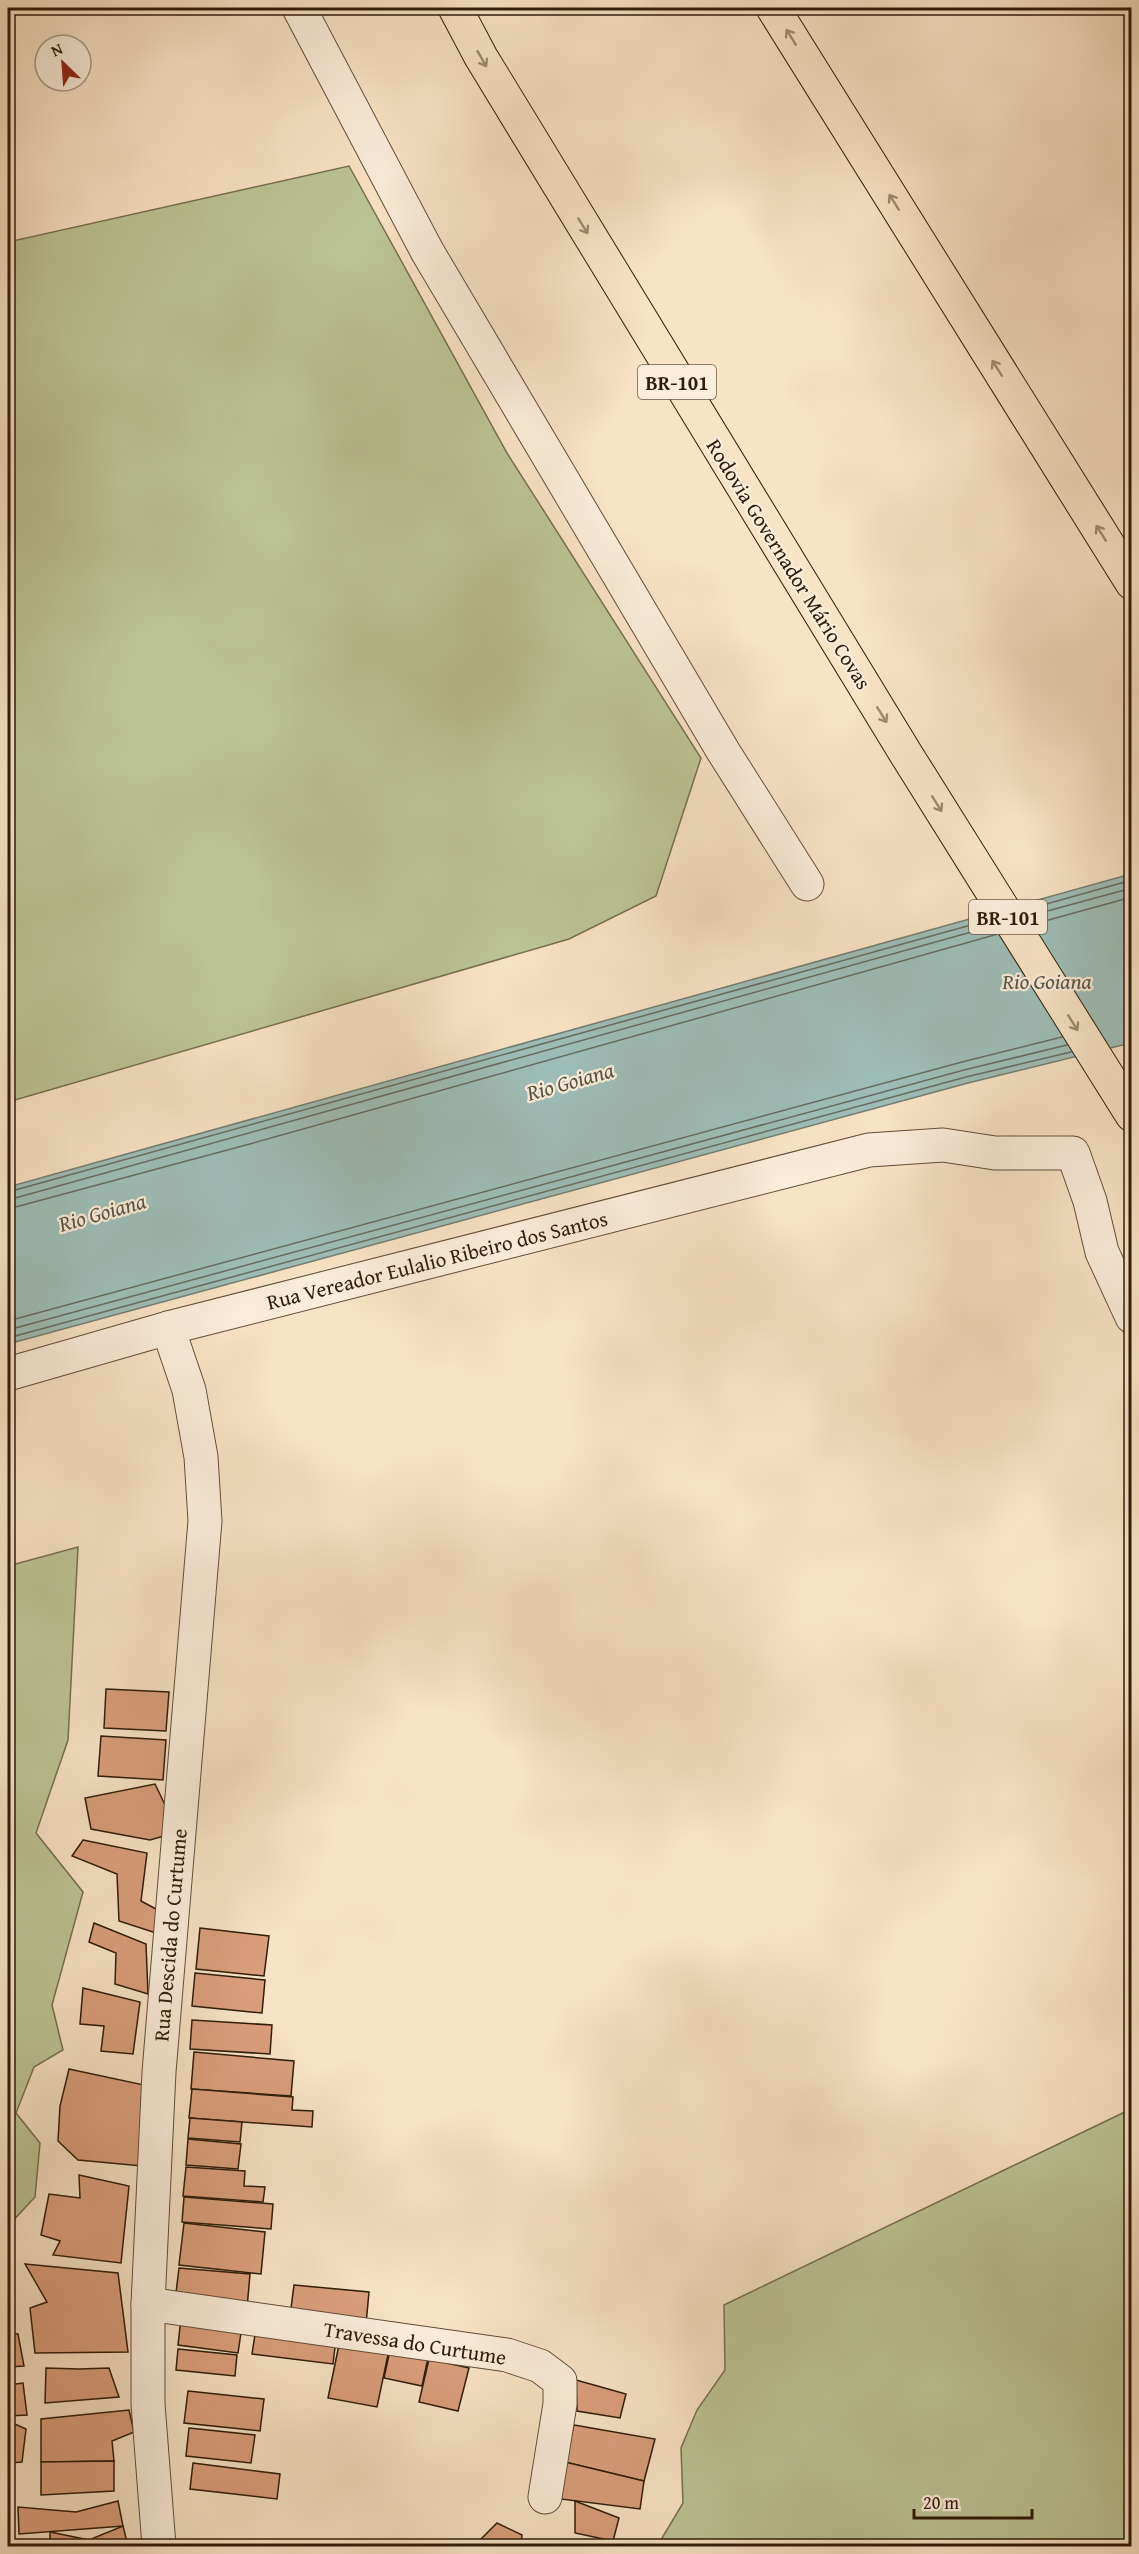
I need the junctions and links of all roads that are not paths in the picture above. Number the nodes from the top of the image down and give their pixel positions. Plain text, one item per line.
1 (299, 8) edge
2 (455, 8) edge
3 (773, 8) edge
4 (1131, 583) edge
5 (807, 884) dead end
6 (1131, 1115) edge
7 (1131, 1317) edge
8 (168, 1328) junction
9 (8, 1374) edge
10 (148, 2304) junction
11 (546, 2497) dead end
12 (159, 2547) edge

1 - 5 street
2 -> 6 highway, Rodovia Governador Mário Covas / BR-101
4 -> 3 highway
7 - 8 street, Rua Vereador Eulalio Ribeiro dos Santos
8 - 9 street, Rua Vereador Eulalio Ribeiro dos Santos
8 - 10 street, Rua Descida do Curtume
10 - 11 street, Travessa do Curtume
10 - 12 street, Rua Descida do Curtume

